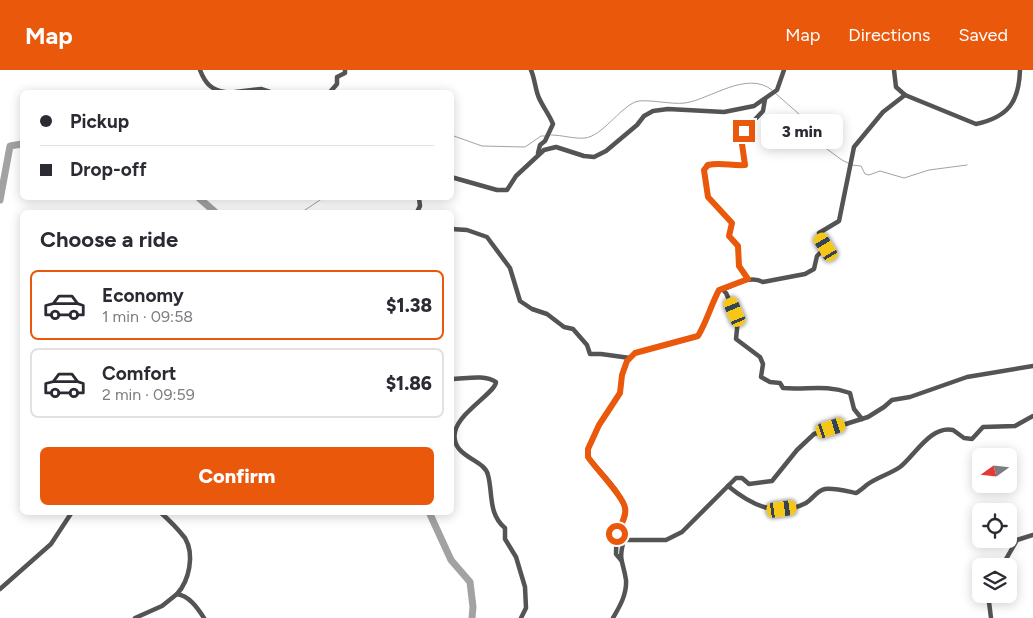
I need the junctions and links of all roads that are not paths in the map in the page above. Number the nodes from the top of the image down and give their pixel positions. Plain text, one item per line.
1 (200, 70) edge
2 (345, 70) edge
3 (531, 70) edge
4 (784, 70) edge
5 (894, 70) edge
6 (1020, 70) edge
7 (213, 90) edge
8 (332, 90) edge
9 (905, 94) junction
10 (764, 99) junction
11 (538, 154) junction
12 (454, 178) edge
13 (454, 229) edge
14 (748, 279) junction
15 (722, 290) junction
16 (630, 358) junction
17 (1033, 366) edge
18 (454, 379) edge
19 (1033, 416) edge
20 (862, 419) junction
21 (728, 486) junction
22 (70, 515) edge
23 (163, 515) edge
24 (1033, 535) edge
25 (1007, 558) edge
26 (621, 560) junction
27 (0, 589) edge
28 (177, 594) junction
29 (989, 603) edge
30 (135, 618) edge
31 (204, 618) edge
32 (521, 618) edge
33 (613, 618) edge
34 (991, 618) edge

1 - 7 street
2 - 8 street
3 - 11 street
4 - 10 street
5 - 9 street
6 - 9 street
9 - 14 street
10 - 11 street
10 - 14 street
11 - 12 street
13 - 16 street
14 - 15 street
15 - 16 street
15 - 20 street
16 - 26 street
17 - 20 street
18 - 32 street
19 - 21 street
20 - 21 street
21 - 26 street
22 - 27 street
23 - 28 street
24 - 25 street
26 - 33 street
28 - 30 street
28 - 31 street
29 - 34 street

